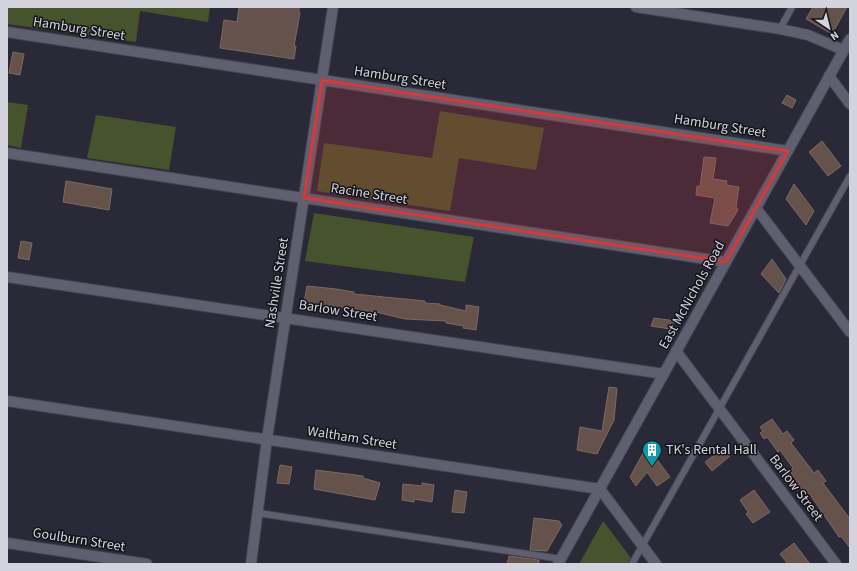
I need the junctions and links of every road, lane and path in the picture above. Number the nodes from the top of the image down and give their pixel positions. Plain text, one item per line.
1 (333, 7) edge
2 (636, 7) edge
3 (792, 7) edge
4 (780, 29) junction
5 (7, 32) edge
6 (850, 39) edge
7 (843, 50) junction
8 (829, 76) junction
9 (322, 80) junction
10 (850, 104) edge
11 (788, 151) junction
12 (7, 153) edge
13 (850, 176) edge
14 (304, 198) junction
15 (756, 208) junction
16 (726, 262) junction
17 (800, 265) junction
18 (7, 277) edge
19 (286, 317) junction
20 (850, 332) edge
21 (676, 351) junction
22 (664, 374) junction
23 (7, 401) edge
24 (719, 408) junction
25 (267, 439) junction
26 (600, 489) junction
27 (258, 513) junction
28 (7, 543) edge
29 (642, 546) junction
30 (559, 562) edge
31 (147, 564) edge
32 (251, 564) edge
33 (632, 564) edge
34 (656, 564) edge
35 (836, 564) edge

1 - 9 street, Nashville Street
2 - 4 street
3 - 4 lane
4 - 7 street
5 - 9 street, Hamburg Street
6 - 7 street, East McNichols Road
7 - 8 street, East McNichols Road
8 - 10 street
8 - 11 street, East McNichols Road
9 - 11 street, Hamburg Street
9 - 14 street, Nashville Street
11 - 15 street, East McNichols Road
12 - 14 street, Racine Street
13 - 17 lane
14 - 16 street, Racine Street
14 - 19 street, Nashville Street
15 - 16 street, East McNichols Road
15 - 17 street
16 - 21 street, East McNichols Road
17 - 20 street
17 - 24 lane
18 - 19 street, Barlow Street
19 - 22 street, Barlow Street
19 - 25 street, Nashville Street
21 - 22 street, East McNichols Road
21 - 24 street, Barlow Street
22 - 26 street, East McNichols Road
23 - 25 street, Waltham Street
24 - 29 lane
24 - 35 street, Barlow Street
25 - 26 street, Waltham Street
25 - 27 street, Nashville Street
26 - 29 street
26 - 30 street, East McNichols Road
27 - 30 lane
27 - 32 street, Nashville Street
28 - 31 street, Goulburn Street
29 - 33 lane
29 - 34 street

